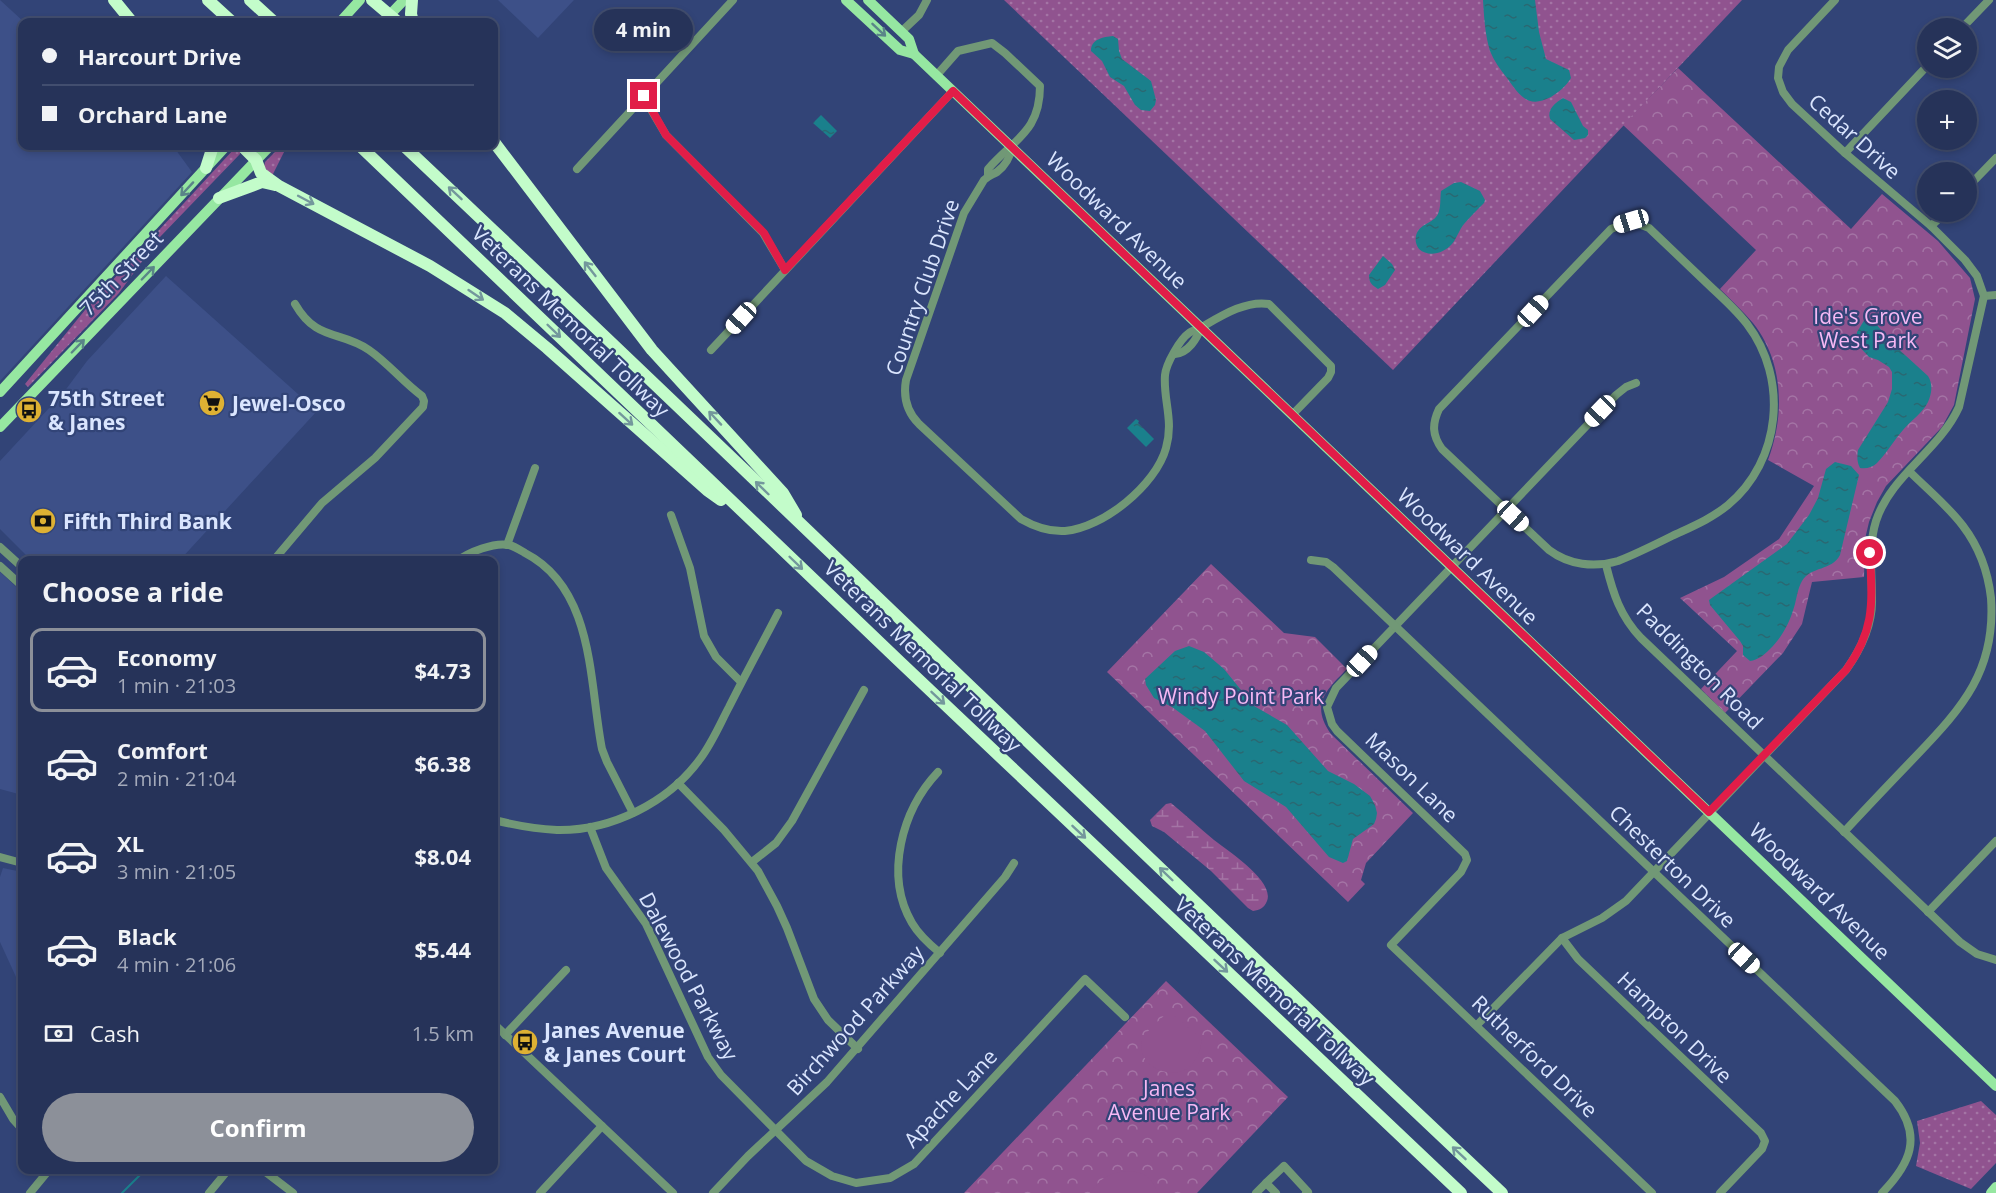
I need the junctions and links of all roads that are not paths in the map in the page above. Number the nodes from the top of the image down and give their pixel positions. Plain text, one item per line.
1 (114, 0) edge
2 (208, 0) edge
3 (250, 0) edge
4 (360, 0) edge
5 (372, 0) edge
6 (404, 0) edge
7 (412, 0) edge
8 (733, 0) edge
9 (846, 0) edge
10 (868, 0) edge
11 (927, 0) edge
12 (1835, 0) edge
13 (1989, 0) edge
14 (129, 18) edge
15 (228, 18) edge
16 (270, 18) edge
17 (344, 18) edge
18 (388, 18) edge
19 (391, 18) edge
20 (412, 18) edge
21 (1972, 18) edge
22 (902, 32) junction
23 (914, 54) junction
24 (936, 76) junction
25 (1917, 77) edge
26 (953, 91) junction
27 (644, 96) junction
28 (498, 147) edge
29 (1012, 147) junction
30 (212, 150) edge
31 (222, 150) edge
32 (246, 150) edge
33 (266, 150) edge
34 (364, 150) edge
35 (408, 150) edge
36 (1845, 153) junction
37 (1996, 158) edge
38 (256, 160) junction
39 (206, 168) junction
40 (577, 170) dead end
41 (1977, 178) edge
42 (279, 186) junction
43 (219, 198) junction
44 (1935, 222) edge
45 (1931, 226) junction
46 (785, 270) junction
47 (1996, 295) edge
48 (1984, 296) junction
49 (295, 304) dead end
50 (1201, 327) junction
51 (711, 350) dead end
52 (1636, 383) dead end
53 (0, 392) edge
54 (1292, 415) junction
55 (0, 427) edge
56 (535, 468) dead end
57 (1909, 471) junction
58 (1506, 510) junction
59 (671, 515) dead end
60 (754, 523) junction
61 (804, 529) junction
62 (507, 544) junction
63 (0, 547) edge
64 (277, 556) edge
65 (465, 556) edge
66 (1311, 560) dead end
67 (18, 563) edge
68 (1606, 565) junction
69 (0, 566) edge
70 (1451, 566) junction
71 (18, 582) edge
72 (778, 613) dead end
73 (1395, 626) junction
74 (741, 682) junction
75 (864, 690) dead end
76 (1763, 756) junction
77 (938, 772) dead end
78 (678, 783) junction
79 (1709, 812) junction
80 (633, 813) junction
81 (498, 821) edge
82 (590, 828) junction
83 (1844, 832) junction
84 (1996, 841) edge
85 (0, 857) edge
86 (18, 862) edge
87 (752, 862) junction
88 (1014, 863) dead end
89 (1653, 872) junction
90 (1928, 912) junction
91 (1562, 938) junction
92 (1391, 945) joint
93 (940, 953) junction
94 (1996, 960) edge
95 (566, 970) dead end
96 (1125, 1017) dead end
97 (1477, 1025) junction
98 (498, 1028) edge
99 (505, 1035) junction
100 (858, 1049) junction
101 (1996, 1086) edge
102 (0, 1097) edge
103 (18, 1124) edge
104 (602, 1126) junction
105 (776, 1130) junction
106 (47, 1174) edge
107 (225, 1174) edge
108 (268, 1174) edge
109 (1266, 1183) junction
110 (1996, 1187) edge
111 (669, 1192) edge
112 (30, 1193) edge
113 (209, 1193) edge
114 (293, 1193) edge
115 (540, 1193) edge
116 (713, 1193) edge
117 (1256, 1193) edge
118 (1276, 1193) edge
119 (1306, 1193) edge
120 (1461, 1193) edge
121 (1502, 1193) edge
122 (1652, 1193) edge
123 (1720, 1193) edge
124 (1882, 1193) edge
125 (1991, 1193) edge

1 - 14 highway
2 - 15 highway
3 - 16 highway
4 - 17 main road
5 - 18 highway
6 - 19 main road
7 - 20 highway
8 - 27 street
9 -> 23 main road, Woodward Avenue
10 - 22 main road, Woodward Avenue
11 - 22 street
12 - 36 street, Cedar Drive
13 - 21 street
22 - 23 main road, Woodward Avenue
23 - 24 main road, Woodward Avenue
24 - 26 main road, Woodward Avenue
24 - 29 street, Country Club Drive
25 - 36 street
26 - 29 main road, Woodward Avenue
26 - 46 street
27 - 40 street
27 - 46 street
61 -> 28 highway
29 - 50 main road, Woodward Avenue
29 - 50 street, Country Club Drive
30 - 39 highway
31 - 39 main road, 75th Street
32 - 38 highway
33 - 38 main road, 75th Street
34 -> 60 highway, Veterans Memorial Tollway
61 -> 35 highway, Veterans Memorial Tollway
36 - 45 street, Cedar Drive
37 - 41 street
38 - 42 highway
38 - 43 main road, 75th Street
39 -> 53 main road, 75th Street
42 - 43 highway
42 -> 60 highway
55 -> 43 main road, 75th Street
44 - 45 street
45 - 48 street, Cedar Drive
46 - 51 street
47 - 48 street
48 - 57 street
49 - 64 street
50 - 54 main road, Woodward Avenue
50 - 54 street
52 - 58 street
54 - 70 main road, Woodward Avenue
56 - 62 street
57 - 76 street
57 - 83 street
58 - 68 street
58 - 68 street
58 - 70 street
59 - 74 street
60 -> 120 highway, Veterans Memorial Tollway
121 -> 61 highway, Veterans Memorial Tollway
62 - 65 street
62 - 80 street
63 - 67 street
66 - 73 street, Chesterton Drive
68 - 76 street, Paddington Road
69 - 71 street
70 - 73 street
70 - 79 main road, Woodward Avenue
72 - 74 street
73 - 89 street, Chesterton Drive
73 - 92 street, Mason Lane
74 - 78 street
75 - 87 street
76 - 79 street
76 - 83 street, Paddington Road
77 - 93 street
78 - 80 street
78 - 87 street
79 - 89 street
79 - 101 main road, Woodward Avenue
80 - 82 street
81 - 82 street
82 - 105 street, Dalewood Parkway
83 - 90 street, Paddington Road
84 - 90 street
85 - 86 street
87 - 100 street
88 - 93 street, Birchwood Parkway
89 - 91 street
89 - 124 street, Chesterton Drive
90 - 94 street, Paddington Road
91 - 97 street
91 - 123 street, Hampton Drive
92 - 97 street, Rutherford Drive
93 - 100 street, Birchwood Parkway
95 - 99 street
96 - 105 street, Apache Lane
97 - 122 street, Rutherford Drive
98 - 99 street
99 - 104 street
100 - 105 street, Birchwood Parkway
102 - 103 street
104 - 111 street
104 - 115 street
105 - 116 street, Birchwood Parkway
106 - 112 street
107 - 113 street
108 - 114 street
109 - 117 street
109 - 118 street
109 - 119 street
110 - 125 main road

